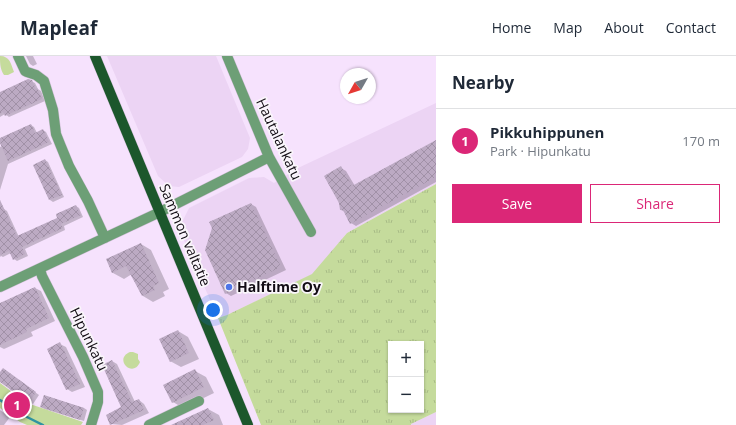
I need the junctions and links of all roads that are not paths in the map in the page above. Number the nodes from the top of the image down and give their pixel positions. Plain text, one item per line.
1 (18, 56) edge
2 (95, 56) edge
3 (227, 56) edge
4 (269, 157) junction
5 (160, 212) junction
6 (311, 232) dead end
7 (105, 238) junction
8 (40, 269) junction
9 (0, 287) edge
10 (199, 401) dead end
11 (91, 425) edge
12 (149, 425) edge
13 (248, 425) edge

1 - 7 street
2 - 5 main road, Sammon valtatie
3 - 4 street, Hautalankatu
4 - 5 street
4 - 6 street, Hautalankatu
5 - 7 street
5 - 13 main road, Sammon valtatie
7 - 8 street
8 - 9 street
8 - 11 street, Hipunkatu
10 - 12 street

